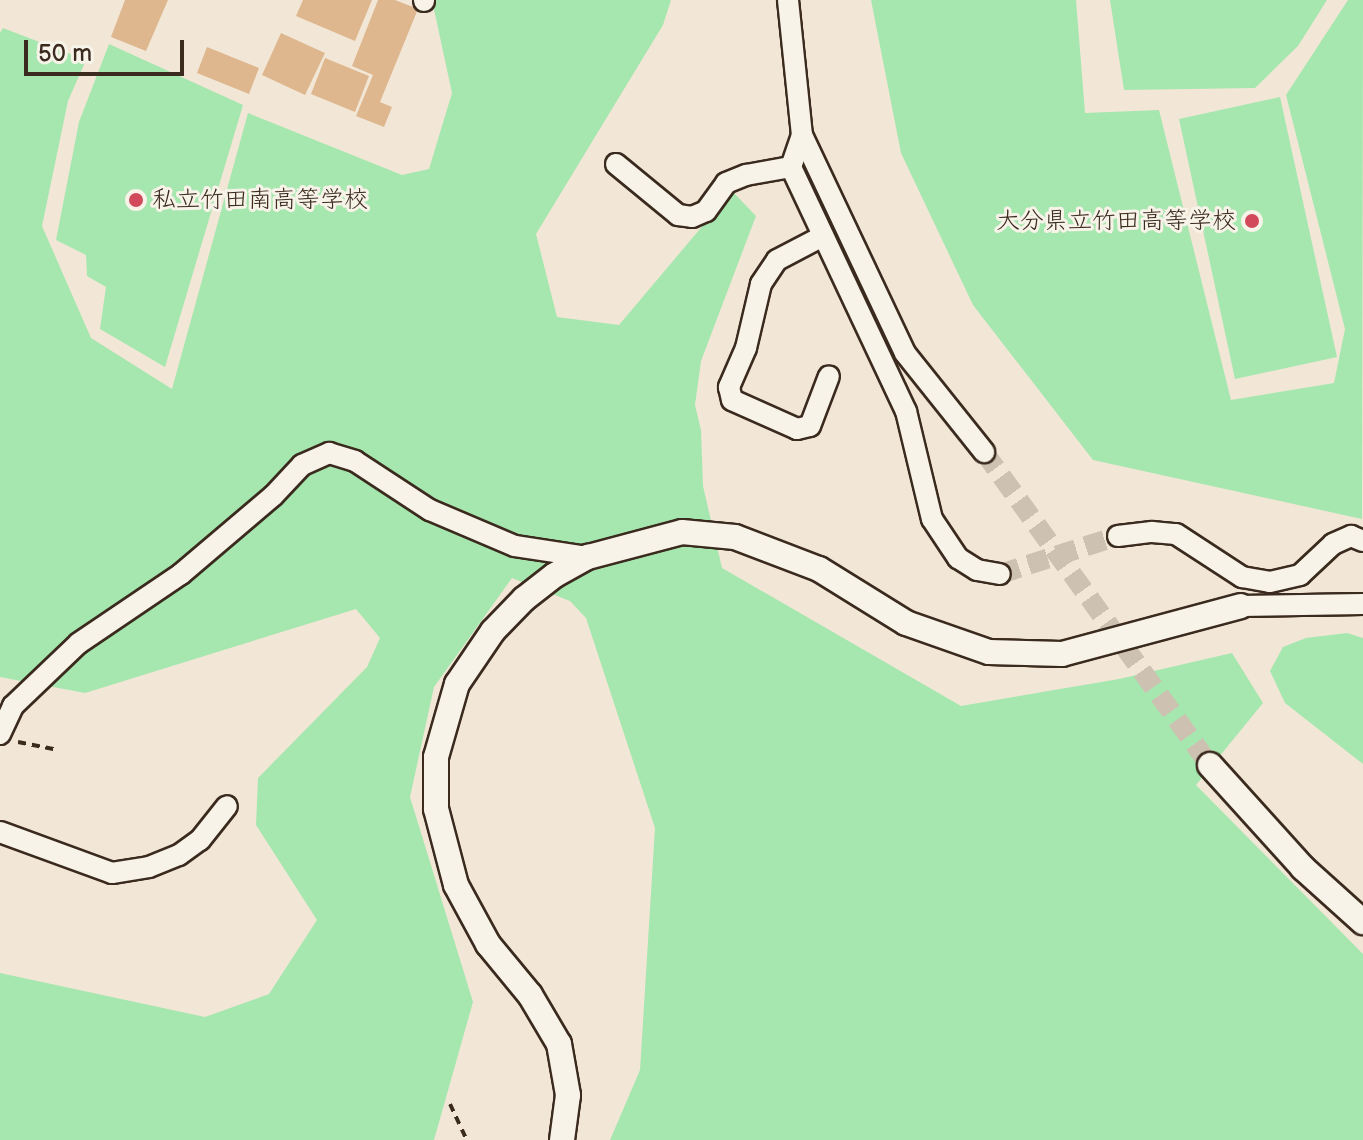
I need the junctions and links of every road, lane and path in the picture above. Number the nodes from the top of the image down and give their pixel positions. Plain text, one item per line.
1 (788, 0) edge
2 (802, 135) junction
3 (616, 164) dead end
4 (791, 167) junction
5 (823, 236) junction
6 (829, 376) dead end
7 (984, 452) tunnel mouth
8 (1118, 536) tunnel mouth
9 (1363, 541) edge
10 (588, 557) junction
11 (1000, 574) tunnel mouth
12 (1363, 604) edge
13 (1241, 606) joint
14 (7, 737) edge
15 (58, 750) dead end
16 (1210, 765) tunnel mouth
17 (227, 806) dead end
18 (0, 832) edge
19 (1363, 922) edge
20 (450, 1104) dead end
21 (467, 1140) edge
22 (562, 1140) edge

1 - 2 street
2 - 4 street
2 - 7 street
3 - 4 street
4 - 5 street
5 - 6 street
5 - 11 street
8 - 9 street
10 - 13 street
10 - 14 street
10 - 22 street
12 - 13 street
14 - 15 path
16 - 19 street
17 - 18 street
20 - 21 path

